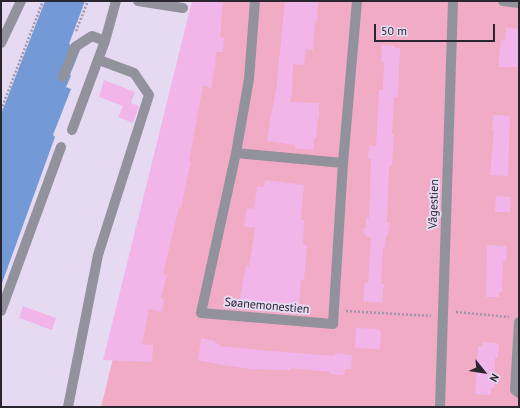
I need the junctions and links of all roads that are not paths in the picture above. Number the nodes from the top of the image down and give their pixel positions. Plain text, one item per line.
1 (21, 1) edge
2 (116, 1) edge
3 (138, 1) edge
4 (255, 1) edge
5 (357, 1) edge
6 (453, 1) edge
7 (503, 1) edge
8 (519, 3) edge
9 (182, 8) dead end
10 (105, 41) junction
11 (1, 43) edge
12 (99, 60) junction
13 (62, 76) dead end
14 (72, 130) dead end
15 (61, 147) dead end
16 (236, 153) junction
17 (343, 163) junction
18 (1, 311) edge
19 (516, 319) edge
20 (519, 393) edge
21 (68, 407) edge
22 (440, 407) edge

1 - 11 street
2 - 10 street
3 - 9 street
4 - 16 street, Søanemonestien
5 - 17 street, Søanemonestien
6 - 22 street, Vågestien
7 - 8 street
10 - 12 street
10 - 13 street
12 - 14 street
12 - 21 street
15 - 18 street
16 - 17 street
16 - 17 street, Søanemonestien
19 - 20 street

